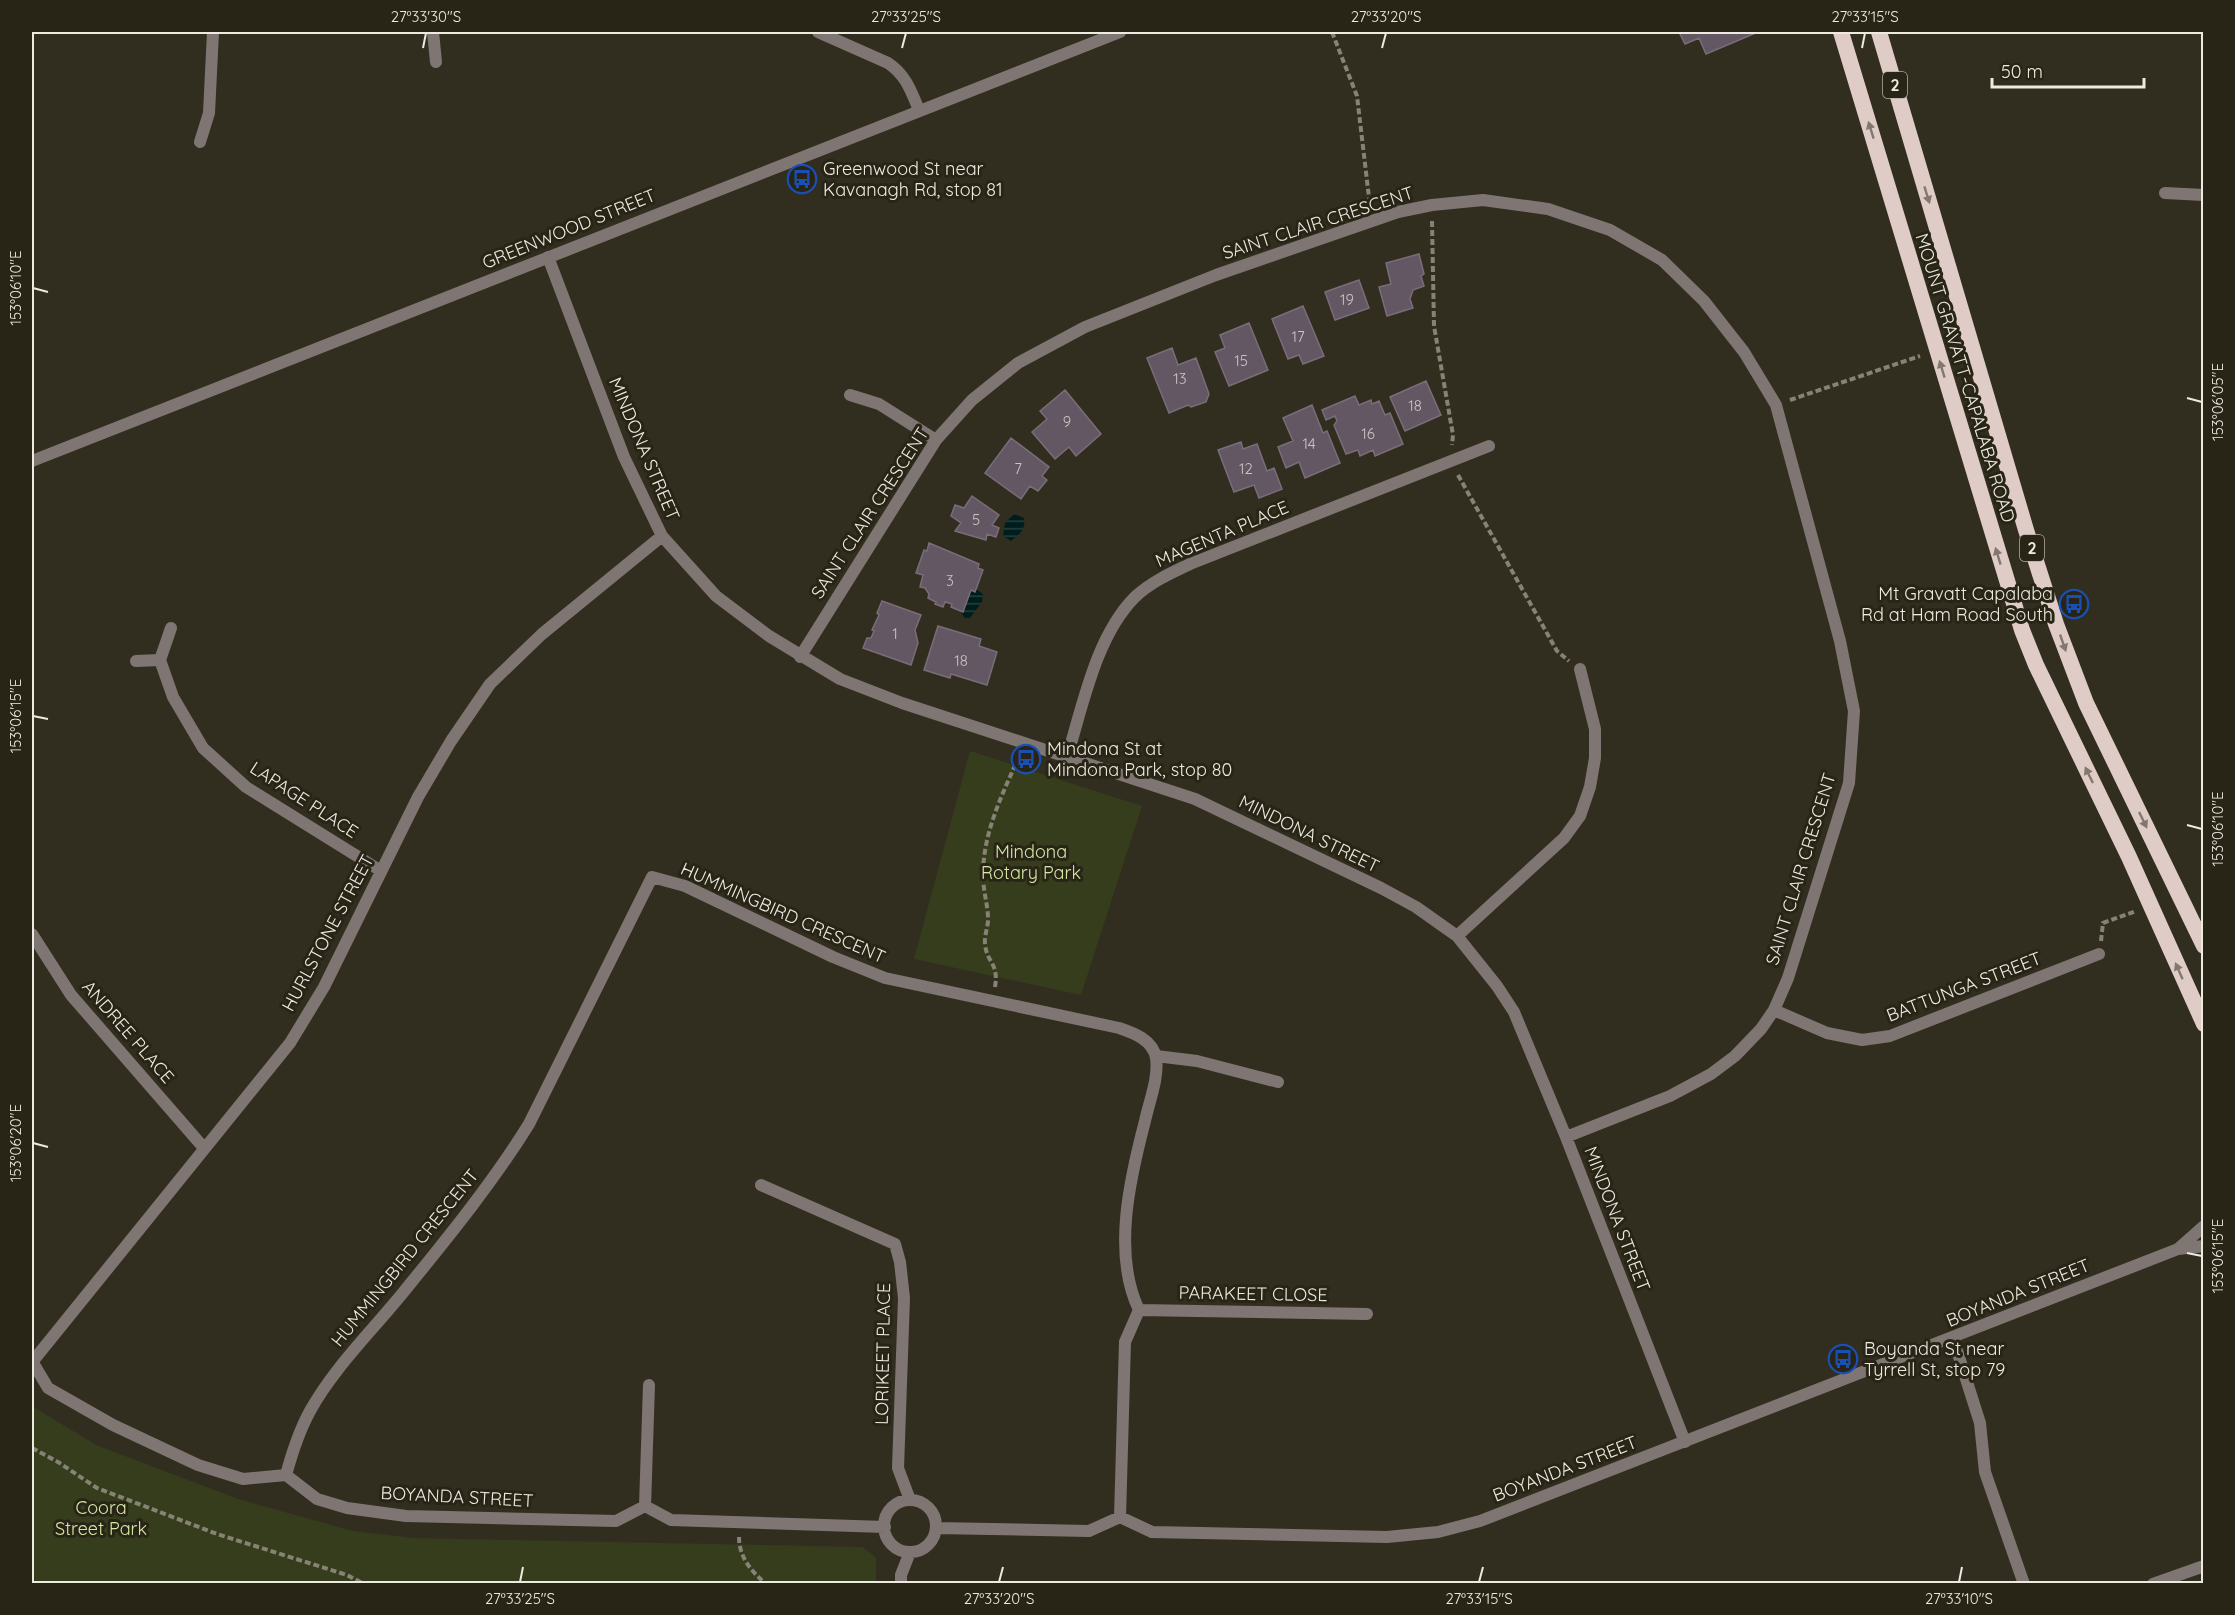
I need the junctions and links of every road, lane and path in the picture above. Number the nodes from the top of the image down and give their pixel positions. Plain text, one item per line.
1 (213, 32) edge
2 (433, 32) edge
3 (818, 32) edge
4 (1120, 32) edge
5 (1332, 32) edge
6 (1841, 32) edge
7 (1879, 32) edge
8 (436, 62) dead end
9 (919, 110) junction
10 (200, 142) dead end
11 (2165, 193) dead end
12 (2204, 195) edge
13 (1432, 205) junction
14 (1372, 221) junction
15 (548, 257) junction
16 (1920, 356) dead end
17 (850, 395) dead end
18 (1776, 405) junction
19 (936, 440) junction
20 (1489, 446) dead end
21 (32, 460) edge
22 (1450, 462) junction
23 (662, 536) junction
24 (171, 628) dead end
25 (800, 657) junction
26 (160, 660) junction
27 (136, 662) dead end
28 (1580, 669) joint
29 (1067, 756) junction
30 (1017, 761) dead end
31 (381, 871) junction
32 (2151, 906) junction
33 (32, 934) edge
34 (1457, 936) junction
35 (2204, 946) edge
36 (2098, 954) joint
37 (993, 1000) junction
38 (1774, 1010) junction
39 (2204, 1024) edge
40 (1156, 1056) junction
41 (1278, 1082) dead end
42 (1566, 1137) junction
43 (204, 1148) junction
44 (762, 1185) dead end
45 (2204, 1226) edge
46 (2204, 1246) edge
47 (2178, 1249) junction
48 (1139, 1310) junction
49 (1367, 1314) dead end
50 (1953, 1338) junction
51 (32, 1361) edge
52 (649, 1385) dead end
53 (1685, 1442) junction
54 (32, 1448) edge
55 (286, 1474) junction
56 (910, 1500) junction
57 (645, 1506) junction
58 (1120, 1517) junction
59 (740, 1523) junction
60 (885, 1527) junction
61 (936, 1528) junction
62 (910, 1552) junction
63 (2204, 1566) edge
64 (364, 1584) edge
65 (766, 1584) edge
66 (901, 1584) edge
67 (2025, 1584) edge
68 (2153, 1584) edge

1 - 10 street
2 - 8 street
3 - 9 street
4 - 9 street, GREENWOOD STREET
5 - 14 path
32 -> 6 highway, MOUNT GRAVATT-CAPALABA ROAD / 2
7 -> 35 highway, MOUNT GRAVATT-CAPALABA ROAD / 2
9 - 15 street, GREENWOOD STREET
11 - 12 street
13 - 14 street, SAINT CLAIR CRESCENT
13 - 18 street, SAINT CLAIR CRESCENT
13 - 22 path
14 - 19 street, SAINT CLAIR CRESCENT
15 - 21 street, GREENWOOD STREET
15 - 23 street, MINDONA STREET
16 - 18 path
17 - 19 street
18 - 38 street, SAINT CLAIR CRESCENT
19 - 25 street, SAINT CLAIR CRESCENT
20 - 22 street, MAGENTA PLACE
22 - 28 path
22 - 29 street, MAGENTA PLACE
23 - 25 street, MINDONA STREET
23 - 31 street, HURLSTONE STREET
24 - 26 street
25 - 29 street, MINDONA STREET
26 - 27 street
26 - 31 street, LAPAGE PLACE
28 - 34 street
29 - 34 street, MINDONA STREET
30 - 37 path
31 - 43 street, HURLSTONE STREET
32 - 36 path
39 -> 32 highway, MOUNT GRAVATT-CAPALABA ROAD / 2
33 - 43 street, ANDREE PLACE
34 - 42 street, MINDONA STREET
36 - 38 street, BATTUNGA STREET
37 - 40 street, HUMMINGBIRD CRESCENT
37 - 55 street, HUMMINGBIRD CRESCENT
38 - 42 street, SAINT CLAIR CRESCENT
40 - 41 street
40 - 48 street
42 - 53 street, MINDONA STREET
43 - 51 street, HURLSTONE STREET
44 - 56 street, LORIKEET PLACE
45 - 47 street, BOYANDA STREET
46 - 47 street, BOYANDA STREET
47 - 50 street, BOYANDA STREET
48 - 49 street, PARAKEET CLOSE
48 - 58 street
50 - 53 street, BOYANDA STREET
50 - 67 street
51 - 55 street
52 - 57 street
53 - 58 street, BOYANDA STREET
54 - 64 path
55 - 57 street, BOYANDA STREET
56 - 60 street
56 - 61 street
57 - 59 street
58 - 61 street
59 - 60 street
59 - 65 path
60 - 62 street
61 - 62 street
62 - 66 street
63 - 68 street

